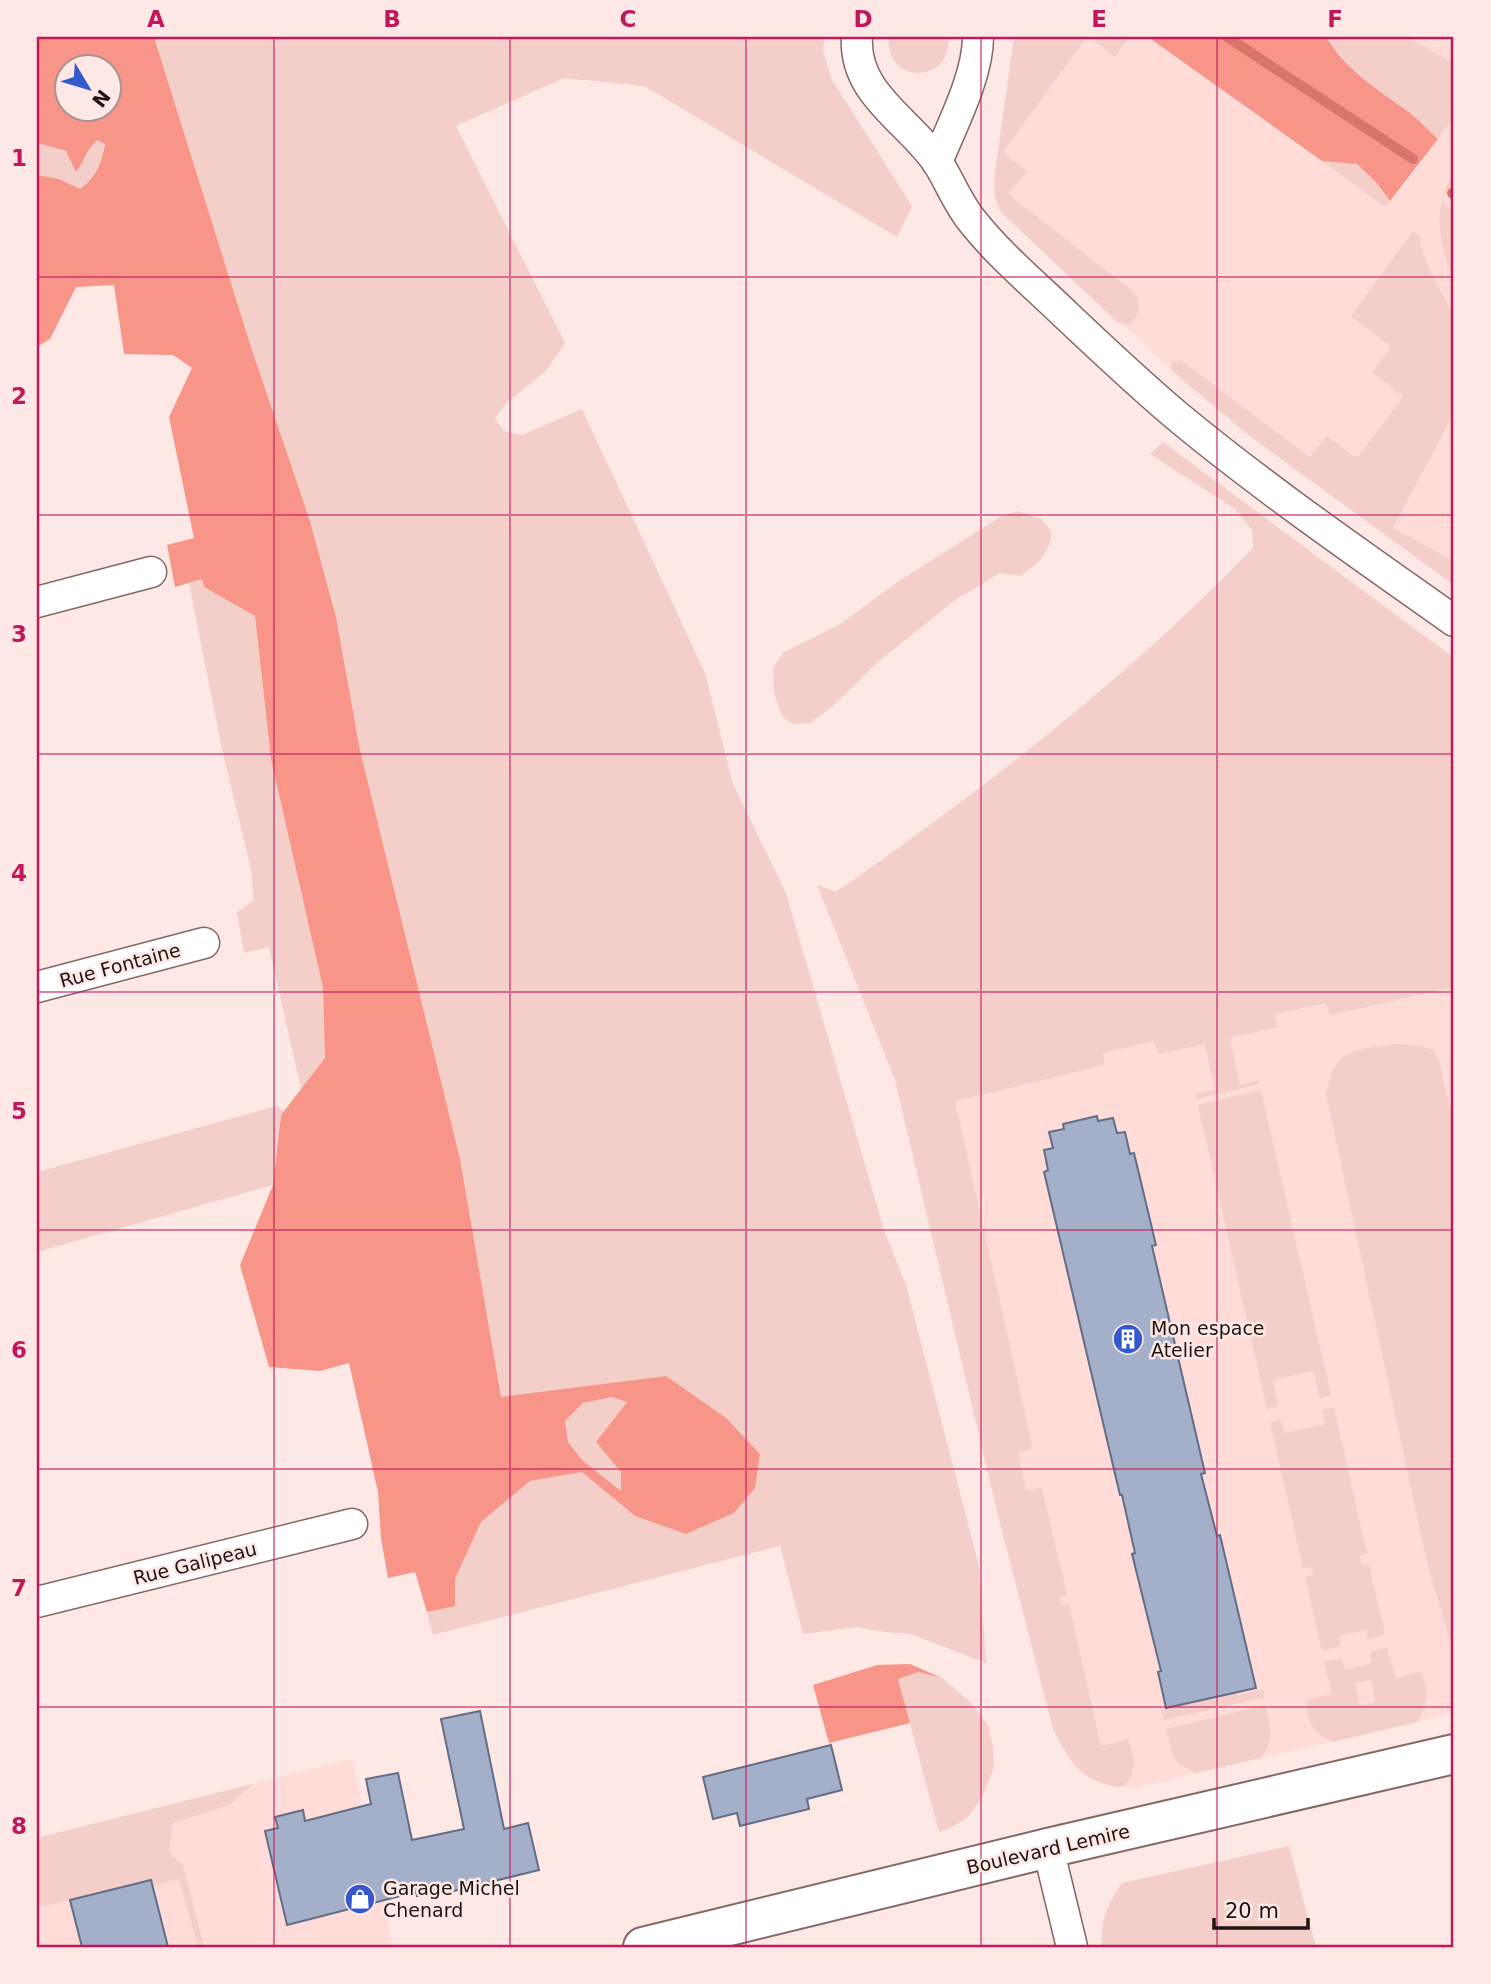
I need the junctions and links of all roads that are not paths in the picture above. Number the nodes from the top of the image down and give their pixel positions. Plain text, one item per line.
1 (857, 37) edge
2 (978, 37) edge
3 (937, 162) junction
4 (151, 572) dead end
5 (37, 602) edge
6 (1454, 621) edge
7 (204, 943) dead end
8 (37, 987) edge
9 (352, 1524) dead end
10 (37, 1602) edge
11 (1454, 1755) edge
12 (1048, 1848) junction
13 (643, 1947) edge
14 (1072, 1947) edge

1 - 3 street
2 - 3 street
3 - 6 street
4 - 5 street
7 - 8 street, Rue Fontaine
9 - 10 street, Rue Galipeau
11 - 12 main road, Boulevard Lemire
12 - 13 main road, Boulevard Lemire
12 - 14 street

